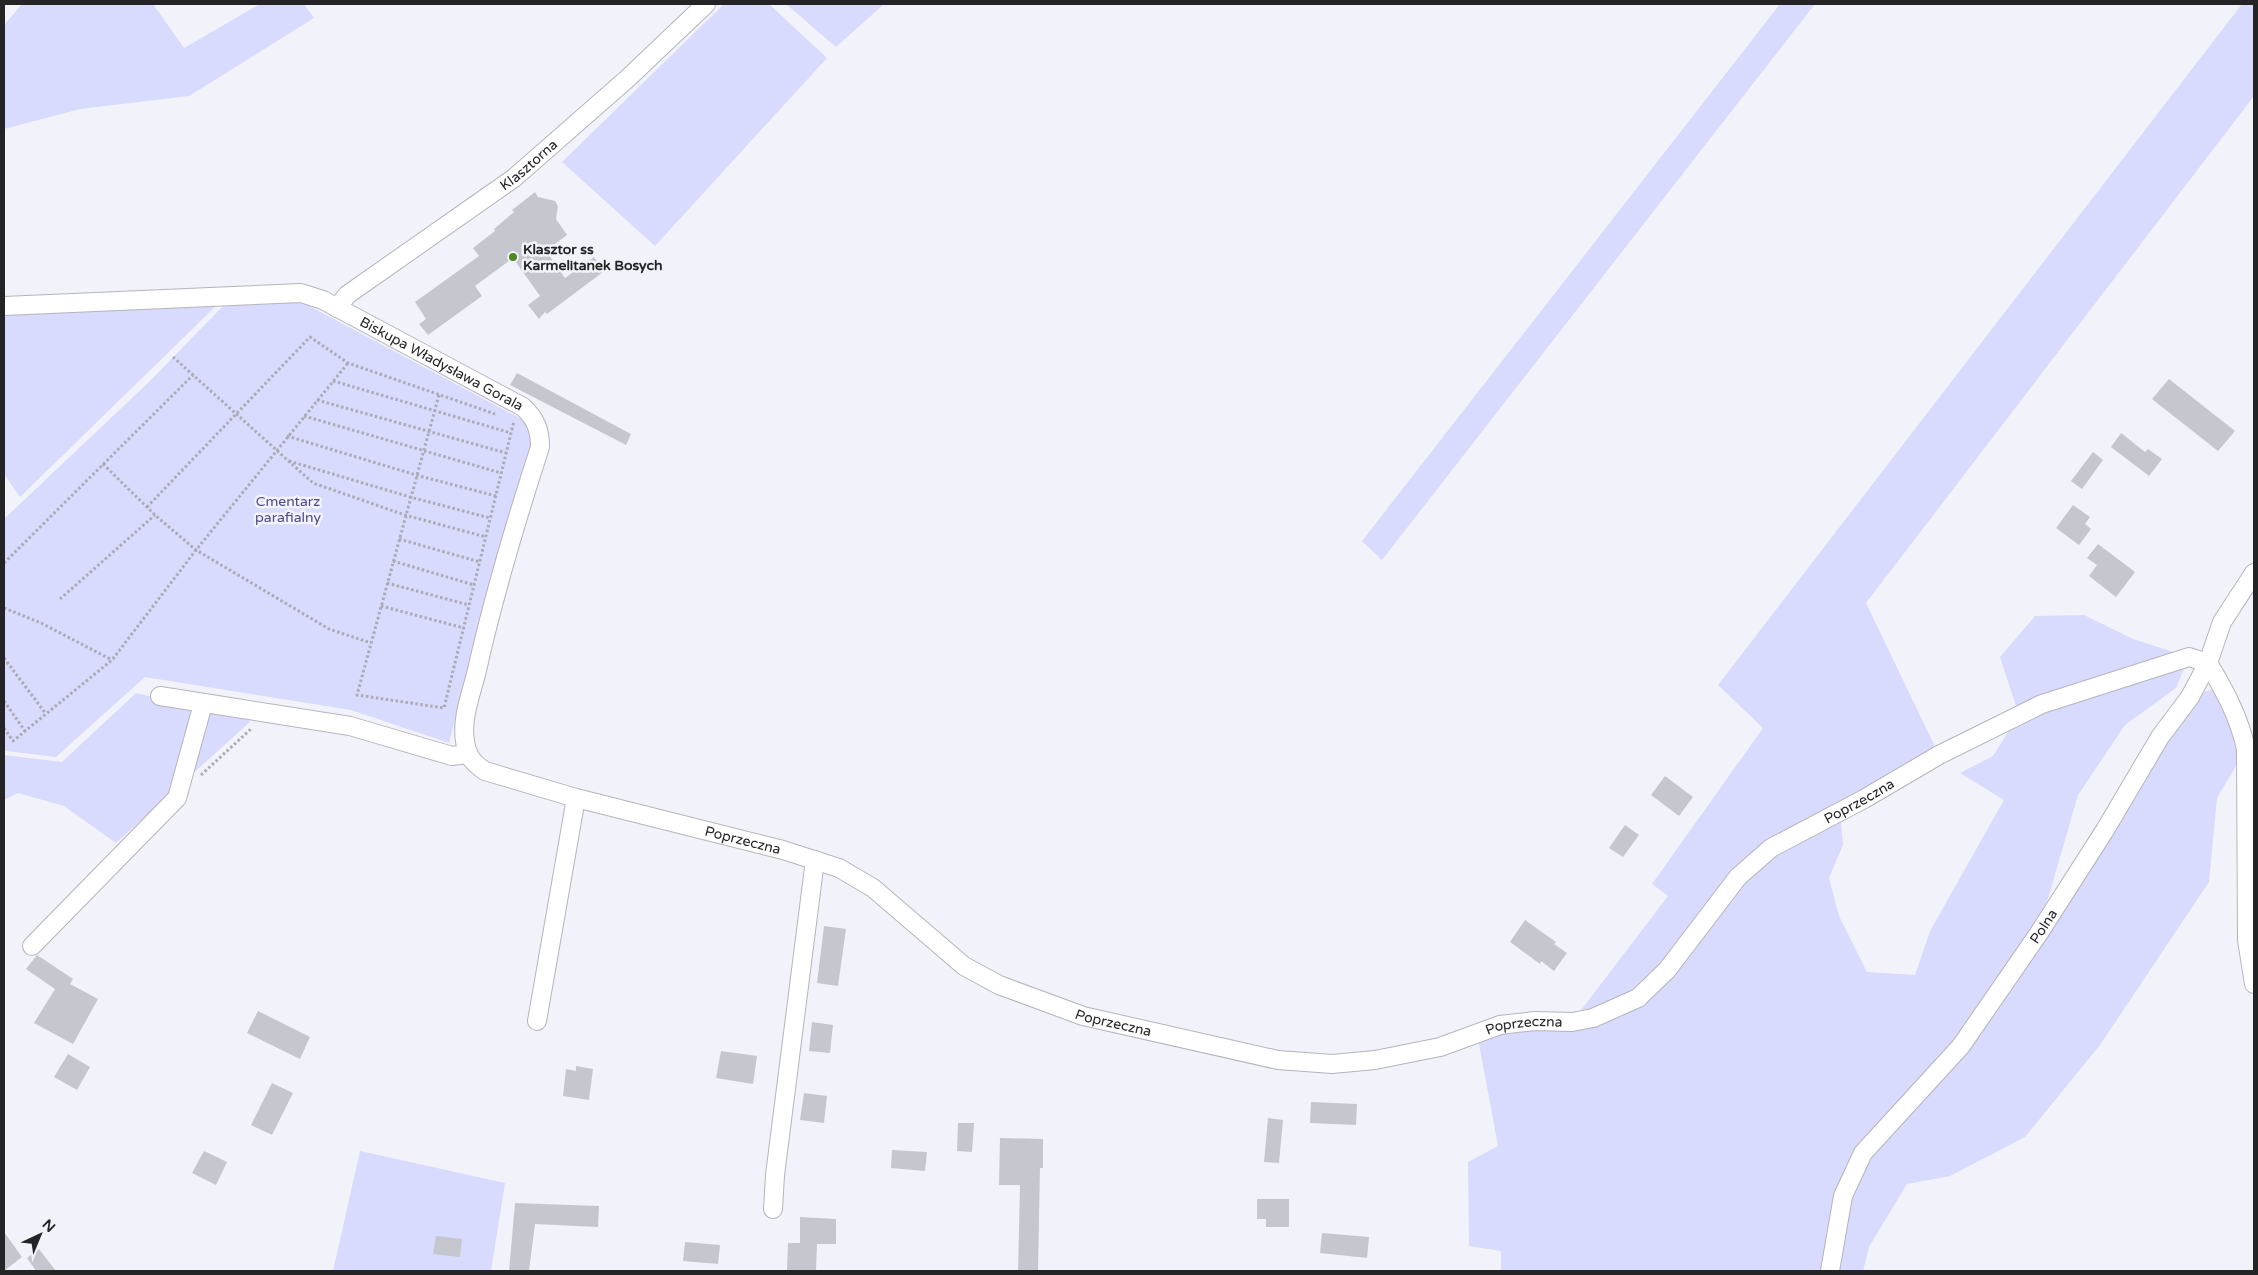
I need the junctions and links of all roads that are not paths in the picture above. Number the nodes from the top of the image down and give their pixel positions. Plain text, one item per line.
1 (706, 4) edge
2 (4, 306) edge
3 (337, 308) junction
4 (2254, 572) edge
5 (2208, 664) junction
6 (160, 696) dead end
7 (203, 704) junction
8 (467, 754) junction
9 (576, 798) junction
10 (815, 860) junction
11 (32, 946) dead end
12 (2254, 984) edge
13 (538, 1021) dead end
14 (773, 1209) dead end
15 (1830, 1271) edge

1 - 3 street, Klasztorna
2 - 3 street, Biskupa Władysława Gorala
3 - 8 street, Biskupa Władysława Gorala
4 - 5 street, Polna
5 - 10 street, Poprzeczna
5 - 12 street
5 - 15 street, Polna
6 - 7 street
7 - 8 street
7 - 11 street
8 - 9 street, Poprzeczna
9 - 10 street, Poprzeczna
9 - 13 street
10 - 14 street

